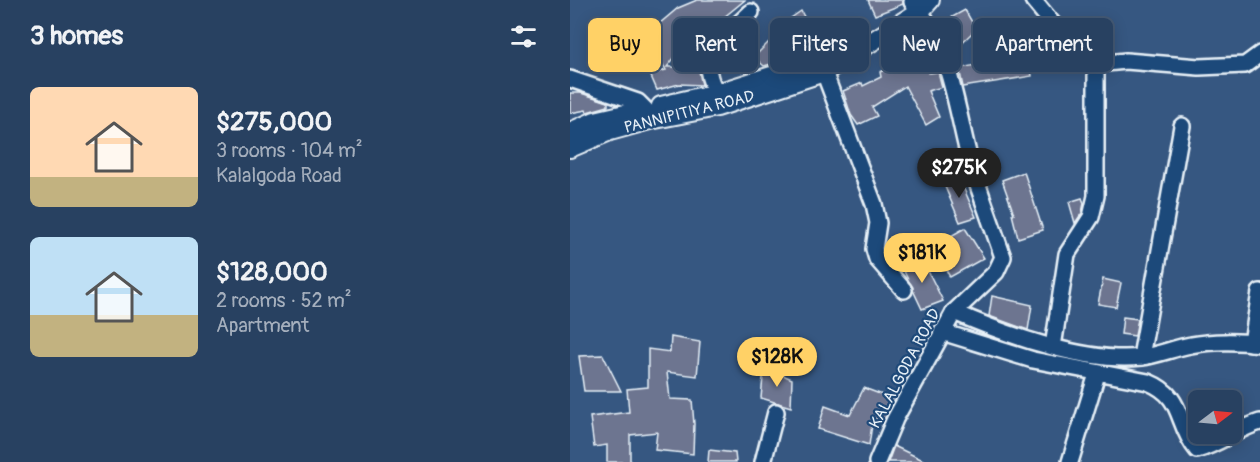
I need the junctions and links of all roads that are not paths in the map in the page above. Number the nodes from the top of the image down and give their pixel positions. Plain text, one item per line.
1 (1033, 0) edge
2 (919, 3) edge
3 (751, 12) dead end
4 (1048, 18) edge
5 (869, 39) edge
6 (1260, 54) edge
7 (824, 72) joint
8 (570, 79) edge
9 (717, 93) junction
10 (648, 115) junction
11 (1182, 126) dead end
12 (570, 132) edge
13 (570, 148) edge
14 (904, 290) dead end
15 (1260, 292) edge
16 (954, 312) junction
17 (942, 332) junction
18 (1256, 344) edge
19 (1053, 347) junction
20 (1141, 357) junction
21 (1097, 374) junction
22 (776, 412) dead end
23 (1260, 422) edge
24 (1199, 456) edge
25 (763, 462) edge
26 (877, 462) edge
27 (1070, 462) edge

1 - 4 street
2 - 5 main road, PANNIPITIYA ROAD
2 - 9 main road, PANNIPITIYA ROAD
2 - 16 street, KALALGODA ROAD
3 - 9 street
6 - 19 street
7 - 10 main road, PANNIPITIYA ROAD
7 - 14 street
8 - 10 street
9 - 10 main road, PANNIPITIYA ROAD
10 - 12 main road, PANNIPITIYA ROAD
10 - 13 main road, PANNIPITIYA ROAD
11 - 20 street
15 - 18 street
16 - 17 street, KALALGODA ROAD
16 - 19 street
17 - 21 street
17 - 26 street, KALALGODA ROAD
18 - 20 street
19 - 20 street
21 - 24 street
21 - 27 street
22 - 25 street
23 - 24 street

